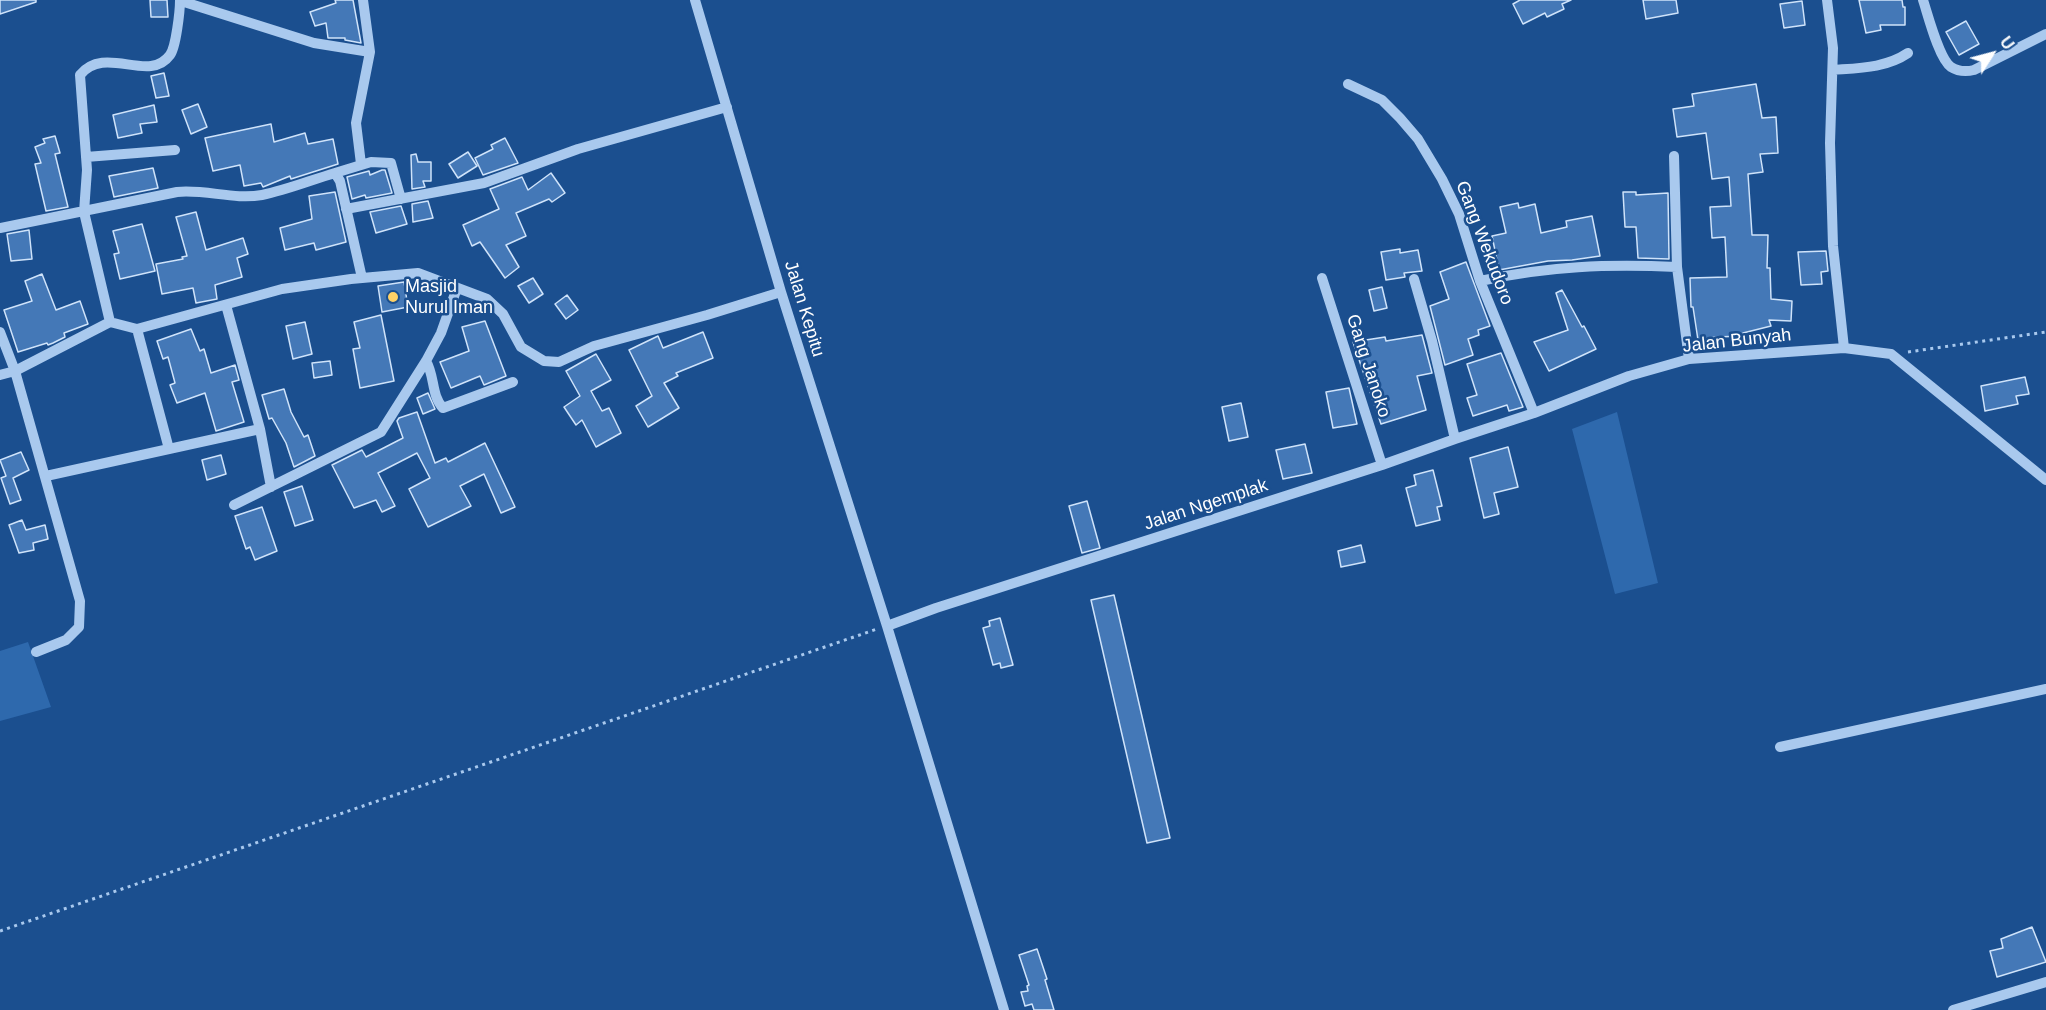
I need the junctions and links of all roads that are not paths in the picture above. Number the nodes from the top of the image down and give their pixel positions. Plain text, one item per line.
1 (363, 0) edge
2 (695, 0) edge
3 (1827, 0) edge
4 (1923, 0) edge
5 (181, 1) edge
6 (2046, 34) edge
7 (370, 52) junction
8 (1908, 53) dead end
9 (1833, 70) junction
10 (1348, 84) dead end
11 (727, 108) junction
12 (175, 150) dead end
13 (1674, 156) dead end
14 (86, 157) junction
15 (361, 164) junction
16 (335, 173) junction
17 (401, 199) junction
18 (346, 209) junction
19 (84, 212) junction
20 (0, 228) edge
21 (1677, 267) junction
22 (362, 278) junction
23 (1322, 278) dead end
24 (1414, 279) dead end
25 (1480, 281) junction
26 (457, 288) junction
27 (781, 292) junction
28 (226, 305) junction
29 (110, 322) junction
30 (137, 329) junction
31 (0, 332) edge
32 (1844, 348) junction
33 (1689, 359) junction
34 (426, 361) junction
35 (15, 371) junction
36 (0, 375) edge
37 (513, 382) dead end
38 (1534, 413) junction
39 (260, 429) junction
40 (1455, 439) junction
41 (169, 449) junction
42 (1382, 465) junction
43 (46, 476) junction
44 (2046, 480) edge
45 (271, 487) junction
46 (234, 505) dead end
47 (887, 626) junction
48 (36, 652) dead end
49 (2046, 689) edge
50 (1780, 747) dead end
51 (2046, 982) edge
52 (1004, 1010) edge
53 (1953, 1010) edge

1 - 7 street
2 - 11 street, Jalan Kepitu
3 - 9 street
4 - 6 street
5 - 7 street
5 - 14 street
7 - 15 street
8 - 9 street
9 - 32 street
10 - 25 street, Gang Wekudoro
11 - 17 street
11 - 27 street, Jalan Kepitu
12 - 14 street
13 - 21 street
14 - 19 street
15 - 16 street
15 - 17 street
16 - 18 street
16 - 19 street
17 - 18 street
18 - 22 street
19 - 20 street
19 - 29 street
21 - 25 street
21 - 33 street
22 - 26 street
22 - 28 street
23 - 42 street, Gang Janoko
24 - 40 street
25 - 38 street, Gang Wekudoro
26 - 27 street
26 - 34 street
27 - 47 street, Jalan Kepitu
28 - 30 street
28 - 39 street
29 - 30 street
29 - 35 street
30 - 41 street
31 - 35 street
32 - 33 street, Jalan Bunyah
32 - 44 street, Jalan Bunyah
33 - 38 street, Jalan Bunyah
34 - 37 street
34 - 45 street
35 - 36 street
35 - 43 street
38 - 40 street, Jalan Ngemplak
39 - 41 street
39 - 45 street
40 - 42 street, Jalan Ngemplak
41 - 43 street
42 - 47 street, Jalan Ngemplak
43 - 48 street
45 - 46 street
47 - 52 street, Jalan Kepitu
49 - 50 street
51 - 53 street

